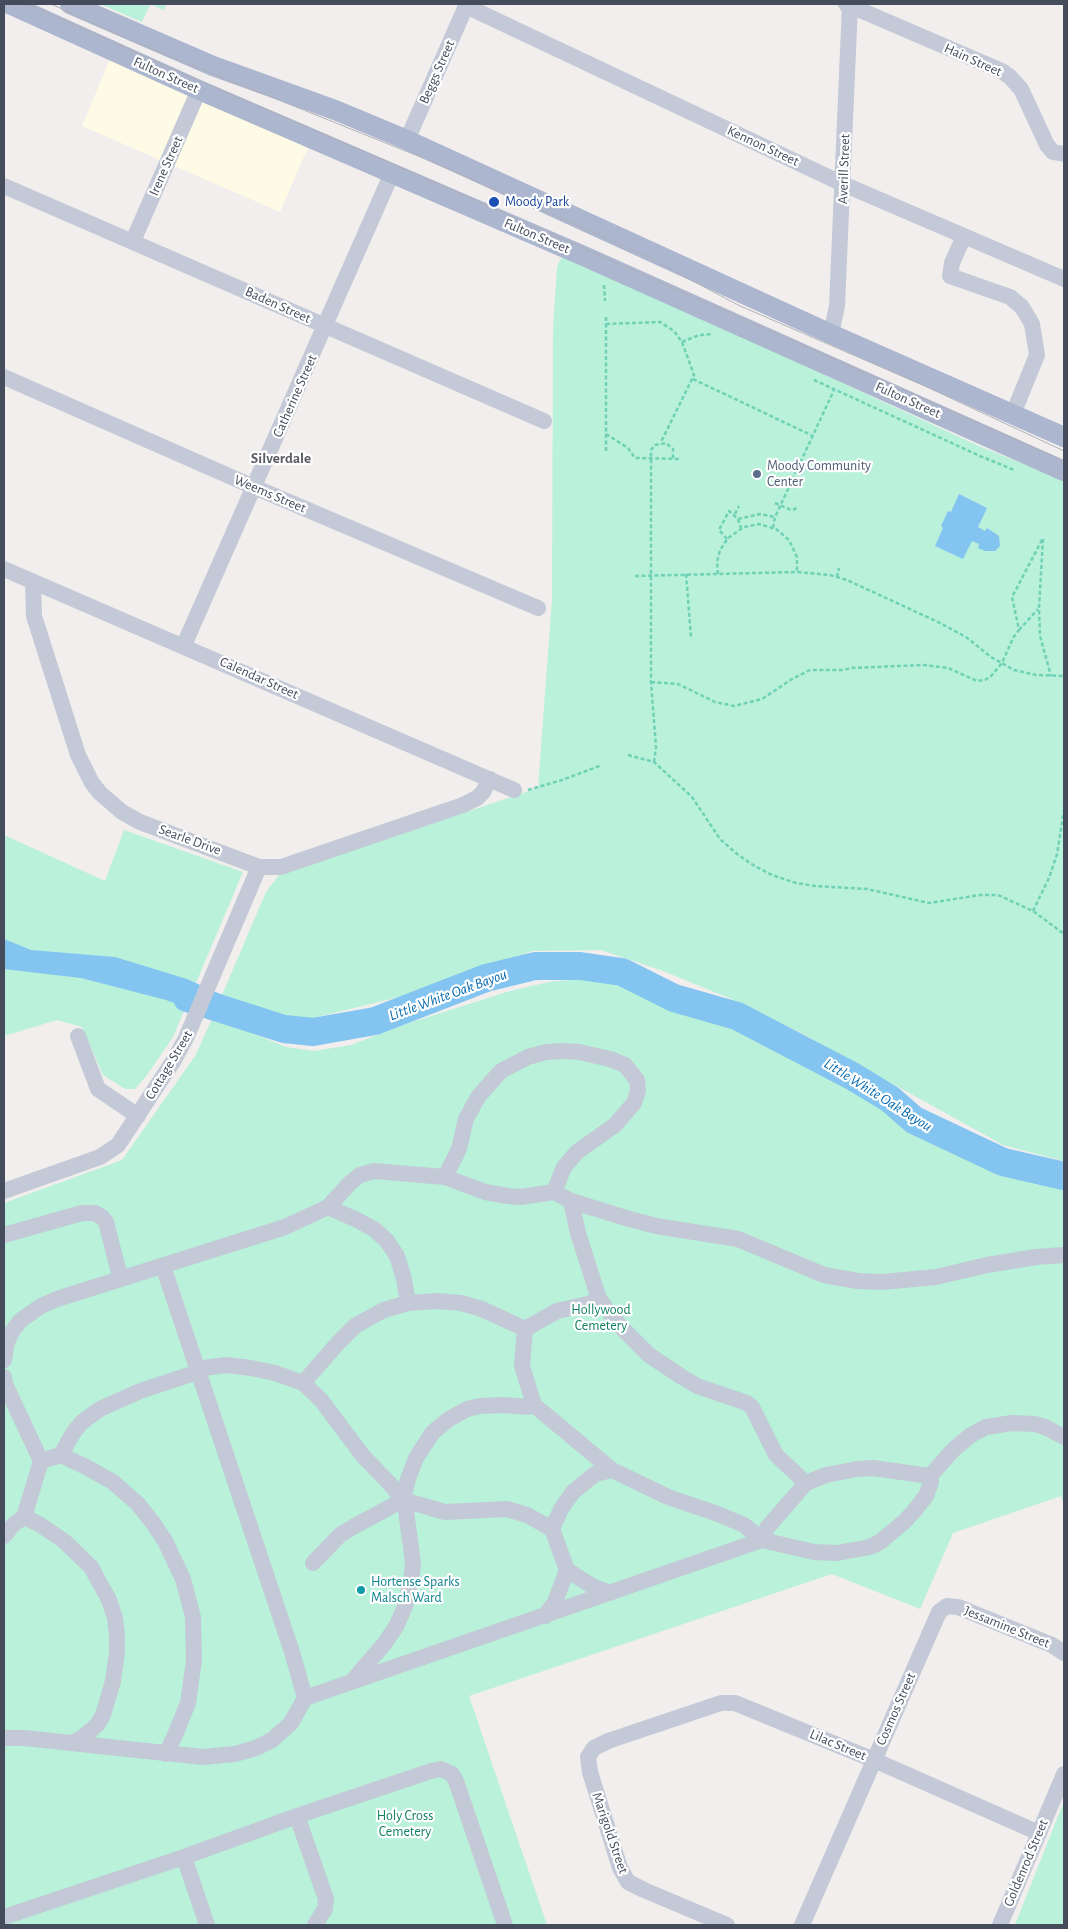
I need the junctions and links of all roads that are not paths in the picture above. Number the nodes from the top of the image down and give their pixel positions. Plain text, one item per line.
1 (9, 4) edge
2 (70, 4) edge
3 (849, 4) edge
4 (466, 5) edge
5 (199, 90) junction
6 (407, 140) junction
7 (1064, 154) edge
8 (392, 174) junction
9 (843, 184) junction
10 (8, 188) edge
11 (964, 236) junction
12 (134, 241) junction
13 (1064, 279) edge
14 (326, 326) junction
15 (832, 334) junction
16 (4, 377) edge
17 (1013, 414) junction
18 (544, 421) dead end
19 (1064, 437) edge
20 (1064, 471) edge
21 (254, 487) junction
22 (4, 568) edge
23 (33, 582) junction
24 (538, 608) dead end
25 (184, 645) junction
26 (490, 779) junction
27 (514, 790) road end
28 (259, 867) junction
29 (78, 1036) dead end
30 (138, 1116) junction
31 (445, 1178) junction
32 (4, 1190) edge
33 (554, 1192) junction
34 (571, 1201) junction
35 (328, 1207) junction
36 (4, 1235) edge
37 (1064, 1255) edge
38 (162, 1266) junction
39 (123, 1278) junction
40 (600, 1299) junction
41 (408, 1303) junction
42 (525, 1329) junction
43 (4, 1360) edge
44 (198, 1372) junction
45 (4, 1382) edge
46 (303, 1383) junction
47 (534, 1405) junction
48 (1064, 1437) edge
49 (61, 1455) junction
50 (597, 1456) junction
51 (41, 1461) junction
52 (612, 1470) junction
53 (595, 1474) junction
54 (930, 1476) junction
55 (806, 1482) junction
56 (403, 1500) junction
57 (24, 1517) junction
58 (552, 1529) junction
59 (4, 1536) edge
60 (762, 1540) junction
61 (313, 1563) dead end
62 (566, 1570) junction
63 (610, 1594) junction
64 (947, 1606) joint
65 (545, 1616) junction
66 (1064, 1653) edge
67 (353, 1680) junction
68 (305, 1698) junction
69 (103, 1716) junction
70 (631, 1733) joint
71 (4, 1738) edge
72 (74, 1742) junction
73 (120, 1748) junction
74 (166, 1754) junction
75 (874, 1760) junction
76 (1064, 1774) edge
77 (297, 1816) junction
78 (1039, 1832) junction
79 (184, 1857) junction
80 (4, 1917) edge
81 (208, 1925) edge
82 (315, 1925) edge
83 (505, 1925) edge
84 (727, 1925) edge
85 (802, 1925) edge
86 (1000, 1925) edge

1 - 5 main road, Fulton Street
2 - 6 main road, Fulton Street
3 - 7 street, Hain Street
3 - 9 street, Averill Street
4 - 6 street, Beggs Street
4 - 9 street, Kennon Street
5 - 8 main road, Fulton Street
5 - 12 street, Irene Street
6 - 15 main road, Fulton Street
8 - 14 street, Catherine Street
8 - 20 main road, Fulton Street
9 - 11 street, Kennon Street
9 - 15 street, Averill Street
10 - 12 street, Baden Street
11 - 13 street, Kennon Street
11 - 17 street
12 - 14 street, Baden Street
14 - 18 street, Baden Street
14 - 21 street, Catherine Street
15 - 17 main road, Fulton Street
16 - 21 street, Weems Street
17 - 19 main road, Fulton Street
21 - 24 street, Weems Street
21 - 25 street, Catherine Street
22 - 23 street, Calendar Street
23 - 25 street, Calendar Street
23 - 28 street, Searle Drive
25 - 26 street, Calendar Street
26 - 27 street, Calendar Street
26 - 28 street, Searle Drive
28 - 30 street, Cottage Street
29 - 30 street
30 - 32 street, Cottage Street
31 - 33 street
31 - 33 street
31 - 35 street
33 - 34 street
34 - 37 street
34 - 40 street
35 - 38 street
35 - 41 street
36 - 39 street
38 - 39 street
38 - 44 street
39 - 43 street
40 - 42 street
40 - 55 street
41 - 42 street
41 - 46 street
42 - 47 street
44 - 46 street
44 - 49 street
44 - 68 street
45 - 51 street
46 - 56 street
47 - 50 street
47 - 56 street
48 - 54 street
49 - 51 street
49 - 74 street
50 - 52 street
50 - 53 street
51 - 57 street
52 - 53 street
52 - 60 street
53 - 58 street
54 - 55 street
54 - 60 street
55 - 60 street
56 - 58 street
56 - 61 street
56 - 67 street
57 - 59 street
57 - 69 street
58 - 62 street
60 - 63 street
62 - 63 street
62 - 65 street
63 - 65 street
64 - 66 street, Jessamine Street
64 - 75 street, Cosmos Street
65 - 67 street
67 - 68 street
68 - 74 street
69 - 72 street
69 - 73 street
70 - 75 street, Lilac Street
70 - 84 street, Marigold Street
71 - 72 street
72 - 73 street
73 - 74 street
75 - 78 street, Lilac Street
75 - 85 street, Cosmos Street
76 - 78 street, Goldenrod Street
77 - 79 street
77 - 82 street
77 - 83 street
78 - 86 street, Goldenrod Street
79 - 80 street
79 - 81 street

